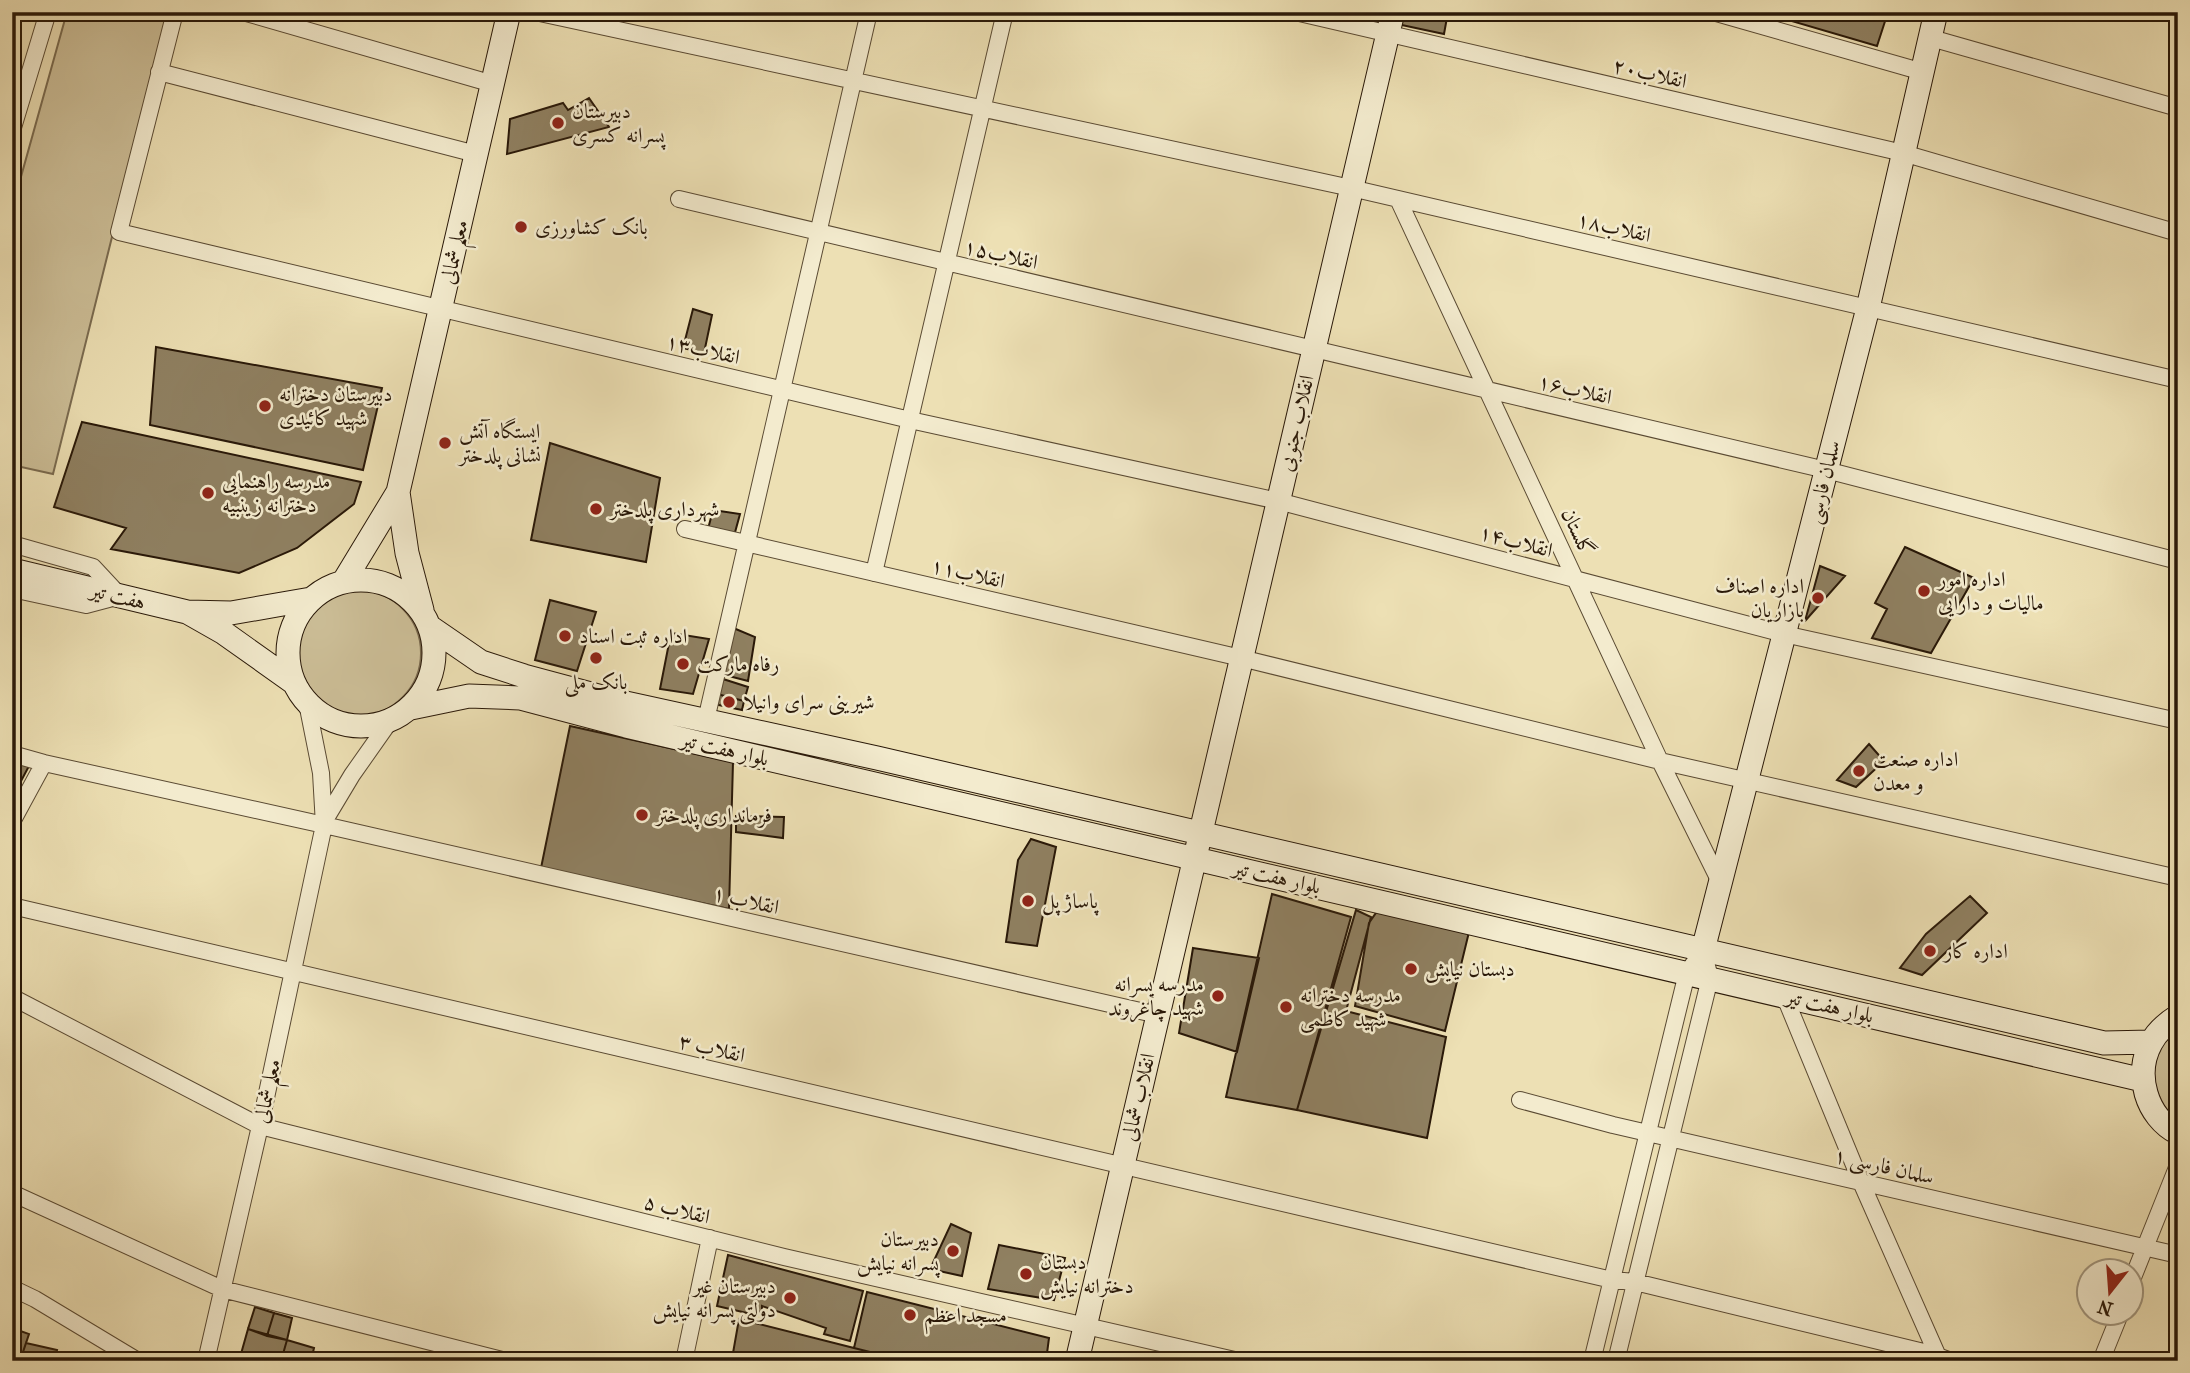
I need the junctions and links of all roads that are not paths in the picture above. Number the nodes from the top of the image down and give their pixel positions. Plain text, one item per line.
1 (48, 12) edge
2 (174, 12) edge
3 (243, 12) edge
4 (509, 12) edge
5 (535, 12) edge
6 (869, 12) edge
7 (1005, 12) edge
8 (1295, 12) edge
9 (1713, 12) edge
10 (1936, 12) edge
11 (1390, 22) edge
12 (1930, 38) junction
13 (159, 72) junction
14 (1923, 72) junction
15 (854, 81) junction
16 (492, 84) junction
17 (2178, 108) edge
18 (983, 109) junction
19 (12, 131) edge
20 (476, 153) junction
21 (1903, 153) junction
22 (1351, 188) junction
23 (679, 199) dead end
24 (1398, 199) junction
25 (818, 233) junction
26 (2178, 233) edge
27 (947, 263) junction
28 (441, 308) junction
29 (1868, 308) junction
30 (1314, 349) junction
31 (2178, 380) edge
32 (782, 390) junction
33 (1489, 390) junction
34 (910, 420) junction
35 (1826, 470) junction
36 (398, 492) junction
37 (1278, 501) junction
38 (685, 529) dead end
39 (747, 543) junction
40 (12, 544) edge
41 (2178, 561) edge
42 (12, 570) edge
43 (874, 573) junction
44 (1577, 579) junction
45 (344, 581) junction
46 (12, 589) edge
47 (120, 596) junction
48 (311, 599) junction
49 (187, 612) junction
50 (426, 620) junction
51 (1784, 634) junction
52 (1241, 658) junction
53 (293, 682) junction
54 (307, 703) junction
55 (411, 708) junction
56 (706, 720) junction
57 (390, 721) junction
58 (2178, 721) edge
59 (12, 754) edge
60 (1660, 761) junction
61 (44, 763) junction
62 (1746, 780) junction
63 (12, 822) edge
64 (325, 822) junction
65 (1200, 833) junction
66 (1194, 858) junction
67 (2178, 878) edge
68 (1721, 884) junction
69 (12, 906) edge
70 (1703, 950) junction
71 (292, 972) junction
72 (1687, 973) junction
73 (1710, 978) junction
74 (1784, 995) junction
75 (12, 998) edge
76 (1158, 1015) junction
77 (2178, 1016) edge
78 (2151, 1042) junction
79 (2143, 1080) junction
80 (1520, 1100) dead end
81 (260, 1126) junction
82 (1648, 1133) junction
83 (2178, 1133) edge
84 (1671, 1139) junction
85 (2178, 1165) edge
86 (1122, 1166) junction
87 (1861, 1182) junction
88 (12, 1193) edge
89 (710, 1238) junction
90 (2145, 1248) junction
91 (2178, 1255) edge
92 (2141, 1258) edge
93 (1612, 1280) junction
94 (1635, 1282) junction
95 (12, 1288) edge
96 (222, 1289) junction
97 (1085, 1325) junction
98 (2114, 1328) edge
99 (1943, 1359) edge
100 (138, 1361) edge
101 (206, 1361) edge
102 (506, 1361) edge
103 (684, 1361) edge
104 (1077, 1361) edge
105 (1239, 1361) edge
106 (1591, 1361) edge
107 (1616, 1361) edge
108 (2101, 1361) edge

1 - 19 street
2 - 13 street
3 - 16 street
4 - 16 main road, معلم شمالی
5 - 15 street, انقلاب۱۸
6 - 15 street
7 - 18 street
8 - 11 street, انقلاب۲۰
9 - 14 street
10 - 12 main road, سلمان فارسی
11 - 21 street, انقلاب۲۰
11 - 22 main road, انقلاب جنوبی
12 - 14 main road, سلمان فارسی
12 - 17 street
13 - 20 street
13 - 28 street, انقلاب۱۳
14 - 21 main road, سلمان فارسی
15 - 18 street, انقلاب۱۸
15 - 25 street
16 - 20 main road, معلم شمالی
18 - 22 street, انقلاب۱۸
18 - 27 street
20 - 28 main road, معلم شمالی
21 - 26 street, انقلاب۲۰
21 - 29 main road, سلمان فارسی
22 - 24 street, انقلاب۱۸
22 - 30 main road, انقلاب جنوبی
23 - 25 street, انقلاب۱۵
24 - 29 street, انقلاب۱۸
24 - 33 street, گلستان
25 - 27 street, انقلاب۱۵
25 - 32 street
27 - 30 street, انقلاب۱۵
27 - 34 street
28 - 32 street, انقلاب۱۳
28 - 36 main road, معلم شمالی
29 - 31 street, انقلاب۱۸
29 - 35 main road, سلمان فارسی
30 - 33 street, انقلاب۱۶
30 - 37 main road, انقلاب جنوبی
32 - 34 street, انقلاب۱۳
32 - 39 street
33 - 35 street, انقلاب۱۶
33 - 44 street, گلستان
34 - 37 street, انقلاب۱۳
34 - 43 street
35 - 41 street, انقلاب۱۶
35 - 51 main road, سلمان فارسی
36 - 45 main road
36 - 50 main road
37 - 44 street, انقلاب۱۴
37 - 52 main road, انقلاب جنوبی
38 - 39 street, انقلاب۱۱
39 - 43 street, انقلاب۱۱
39 - 56 street
40 - 47 street
42 - 47 main road, هفت تیر
43 - 52 street, انقلاب۱۱
44 - 51 street, انقلاب۱۴
44 - 60 street, گلستان
45 - 48 main road
45 - 50 main road
46 - 47 street
47 - 49 main road, هفت تیر
48 - 49 main road
48 - 53 main road
49 - 53 main road
50 - 55 main road
50 - 56 main road, بلوار هفت تیر
51 - 58 street, انقلاب۱۴
51 - 62 main road, سلمان فارسی
52 - 60 street, انقلاب۱۱
52 - 65 main road, انقلاب جنوبی
53 - 54 main road
54 - 57 main road
54 - 64 street
55 - 57 main road
55 - 66 main road, بلوار هفت تیر
56 - 65 main road, بلوار هفت تیر
57 - 64 street
59 - 61 street, انقلاب ۱
60 - 62 street, انقلاب۱۱
60 - 68 street, گلستان
61 - 63 street
61 - 64 street, انقلاب ۱
62 - 67 street, انقلاب۱۱
62 - 68 main road, سلمان فارسی
64 - 71 street, معلم شمالی
64 - 76 street, انقلاب ۱
65 - 66 main road, انقلاب شمالی
65 - 70 main road, بلوار هفت تیر
66 - 72 main road, بلوار هفت تیر
66 - 76 main road, انقلاب شمالی
68 - 70 main road, سلمان فارسی
69 - 71 street, انقلاب ۳
70 - 72 street
70 - 73 street
70 - 78 main road, بلوار هفت تیر
71 - 81 street, معلم شمالی
71 - 86 street, انقلاب ۳
72 - 73 main road, بلوار هفت تیر
72 - 82 street
73 - 74 main road, بلوار هفت تیر
73 - 84 street
74 - 79 main road, بلوار هفت تیر
74 - 87 street
75 - 81 street, انقلاب ۵
76 - 86 main road, انقلاب شمالی
77 - 78 main road
78 - 79 main road
79 - 83 main road
80 - 82 street, سلمان فارسی ۱
81 - 89 street, انقلاب ۵
81 - 96 street, معلم شمالی
82 - 84 street, سلمان فارسی ۱
82 - 93 street
84 - 87 street, سلمان فارسی ۱
84 - 94 street
85 - 90 street
86 - 93 street, انقلاب ۳
86 - 97 main road, انقلاب شمالی
87 - 90 street, سلمان فارسی ۱
87 - 99 street
88 - 96 street
89 - 97 street, انقلاب ۵
89 - 103 street
90 - 91 street, سلمان فارسی ۱
90 - 92 street
93 - 94 street, انقلاب ۳
93 - 106 street
94 - 99 street, انقلاب ۳
94 - 107 street
95 - 100 street
96 - 101 street, معلم شمالی
96 - 102 street
97 - 104 main road, انقلاب شمالی
97 - 105 street, انقلاب ۵
98 - 108 street

